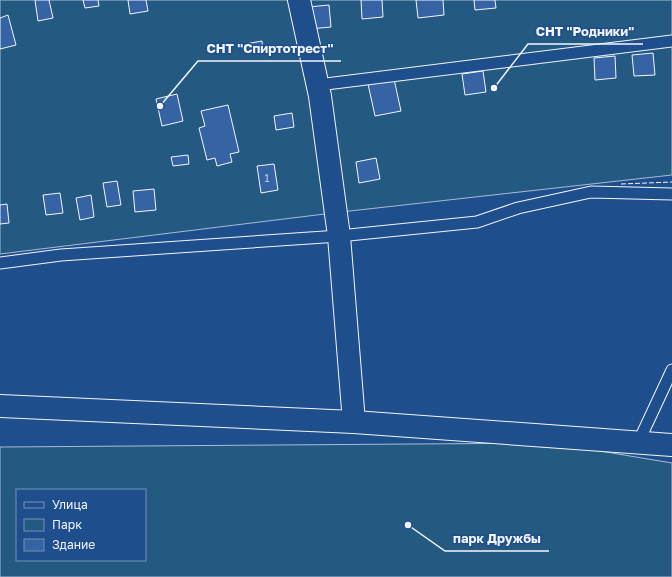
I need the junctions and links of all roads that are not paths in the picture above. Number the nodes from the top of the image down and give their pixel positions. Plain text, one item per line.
1 (299, 0) edge
2 (672, 41) edge
3 (318, 85) junction
4 (672, 194) edge
5 (339, 236) junction
6 (0, 263) edge
7 (672, 370) edge
8 (0, 406) edge
9 (354, 422) junction
10 (638, 443) junction
11 (672, 445) edge

1 - 3 street
2 - 3 lane
3 - 5 street
4 - 5 lane
5 - 6 lane
5 - 9 street
7 - 10 lane
8 - 9 street
9 - 10 street
10 - 11 street

